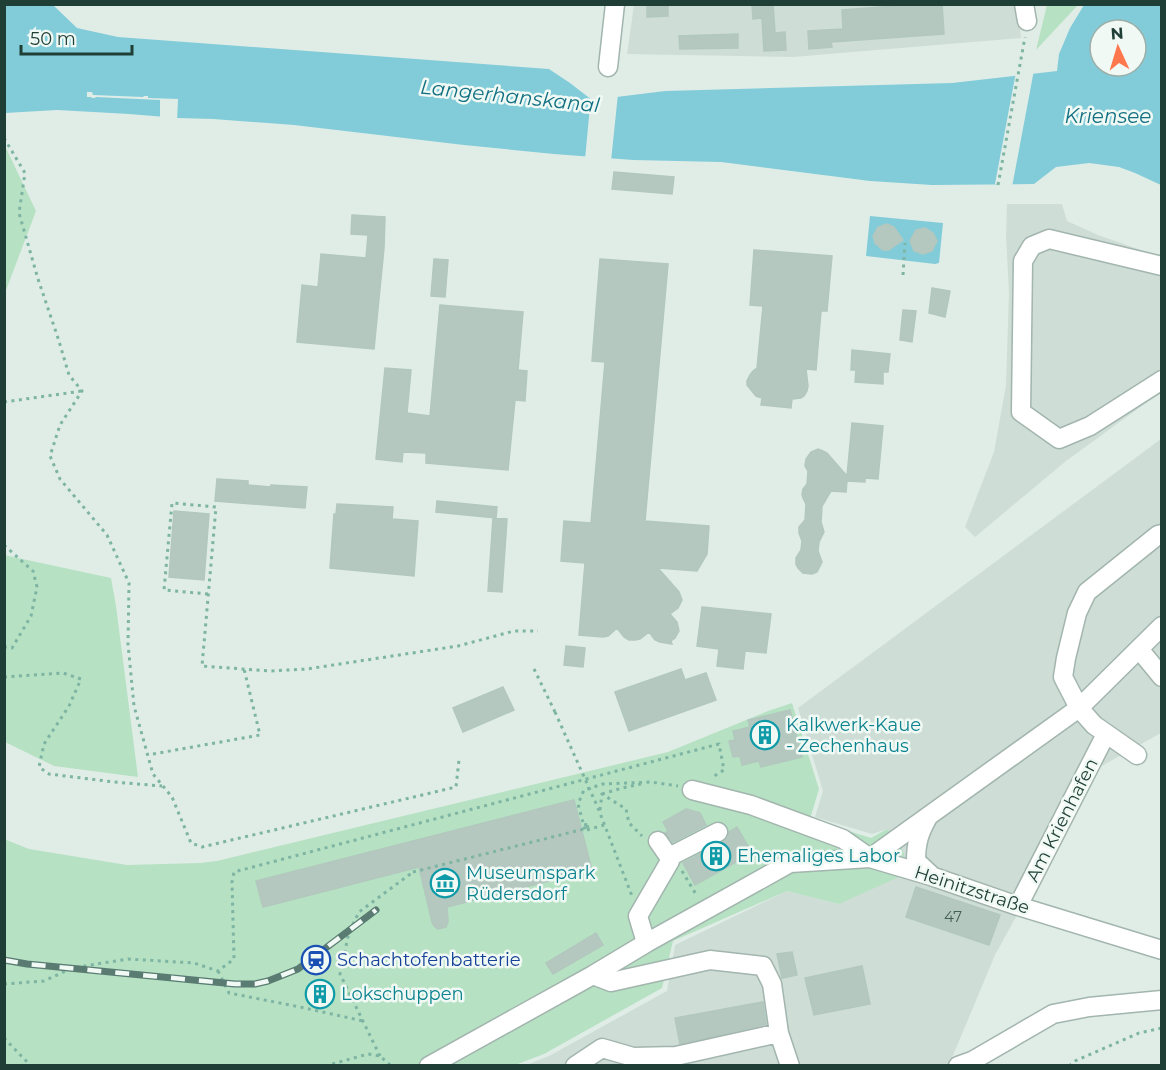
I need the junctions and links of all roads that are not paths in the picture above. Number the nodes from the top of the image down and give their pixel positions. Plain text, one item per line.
1 (615, 4) edge
2 (608, 67) dead end
3 (1161, 266) edge
4 (1161, 380) edge
5 (1161, 534) edge
6 (1161, 626) edge
7 (1139, 650) junction
8 (1161, 677) edge
9 (1078, 708) junction
10 (1106, 734) junction
11 (1137, 755) dead end
12 (692, 790) road end
13 (928, 817) junction
14 (718, 832) dead end
15 (658, 841) road end
16 (870, 858) junction
17 (670, 859) junction
18 (931, 876) junction
19 (1018, 906) junction
20 (648, 942) junction
21 (1161, 950) edge
22 (593, 975) junction
23 (1161, 1000) edge
24 (779, 1033) junction
25 (429, 1065) edge
26 (575, 1065) edge
27 (790, 1065) edge
28 (958, 1065) edge

1 - 2 street
3 - 4 street
5 - 9 street
6 - 7 street
7 - 8 street
7 - 9 street
9 - 10 street
9 - 13 street
10 - 11 street
10 - 19 street, Am Krienhafen
12 - 16 street
13 - 16 street
13 - 18 street
14 - 17 street
15 - 17 street
16 - 18 street, Heinitzstraße
16 - 20 street, Heinitzstraße
17 - 20 street
18 - 19 street, Heinitzstraße
19 - 21 street, Heinitzstraße
20 - 22 street, Heinitzstraße
22 - 24 street
22 - 25 street, Heinitzstraße
23 - 28 street
24 - 26 street
24 - 27 street

